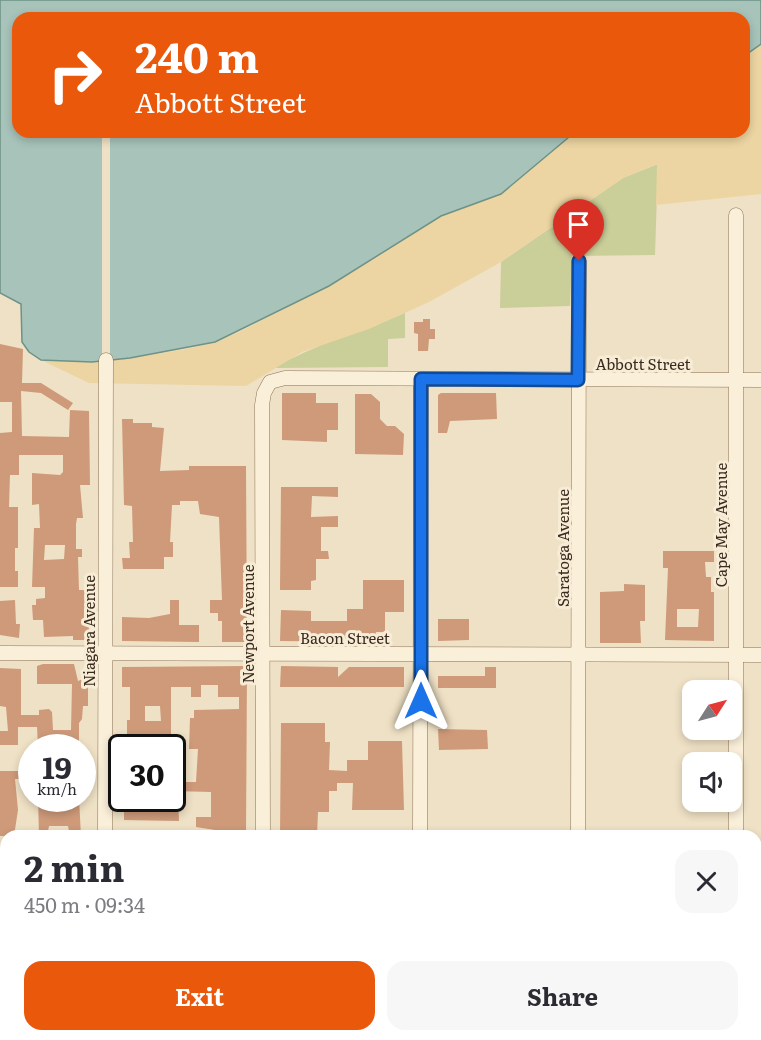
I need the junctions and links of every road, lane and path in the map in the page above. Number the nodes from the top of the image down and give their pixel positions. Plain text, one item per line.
1 (736, 215) dead end
2 (579, 261) dead end
3 (106, 360) dead end
4 (421, 379) junction
5 (578, 380) junction
6 (736, 380) junction
7 (761, 380) edge
8 (263, 413) joint
9 (105, 652) junction
10 (0, 653) edge
11 (263, 653) junction
12 (421, 654) junction
13 (579, 654) junction
14 (736, 655) junction
15 (761, 655) edge
16 (105, 830) edge
17 (263, 830) edge
18 (420, 830) edge
19 (578, 830) edge
20 (736, 830) edge

1 - 6 street, Cape May Avenue
2 - 5 street, Saratoga Avenue
3 - 9 street, Niagara Avenue
4 - 5 street, Abbott Street
4 - 8 street, Abbott Street
4 - 12 street
5 - 6 street, Abbott Street
5 - 13 street, Saratoga Avenue
6 - 7 street, Abbott Street
6 - 14 street, Cape May Avenue
8 - 11 street, Newport Avenue
9 - 10 street, Bacon Street
9 - 11 street, Bacon Street
9 - 16 street, Niagara Avenue
11 - 12 street, Bacon Street
11 - 17 street, Newport Avenue
12 - 13 street, Bacon Street
12 - 18 street
13 - 14 street, Bacon Street
13 - 19 street, Saratoga Avenue
14 - 15 street, Bacon Street
14 - 20 street, Cape May Avenue

